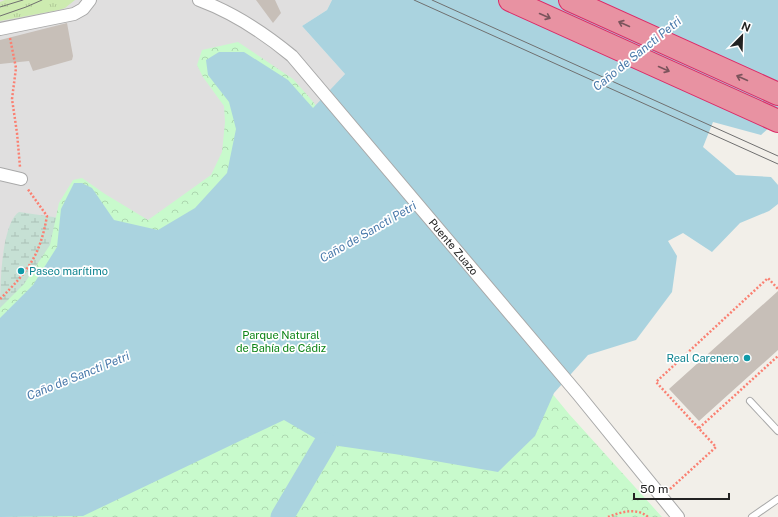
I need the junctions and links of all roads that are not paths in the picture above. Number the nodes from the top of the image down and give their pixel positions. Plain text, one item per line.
1 (199, 0) edge
2 (510, 0) edge
3 (570, 0) edge
4 (89, 1) edge
5 (4, 28) edge
6 (778, 94) edge
7 (778, 121) edge
8 (0, 174) edge
9 (21, 179) road end
10 (750, 401) dead end
11 (778, 430) edge
12 (778, 499) edge
13 (678, 517) edge
14 (752, 517) edge

1 - 13 street, Puente Zuazo
2 -> 7 highway
6 -> 3 highway
4 - 5 street
8 - 9 street
10 - 11 lane
12 - 14 lane

